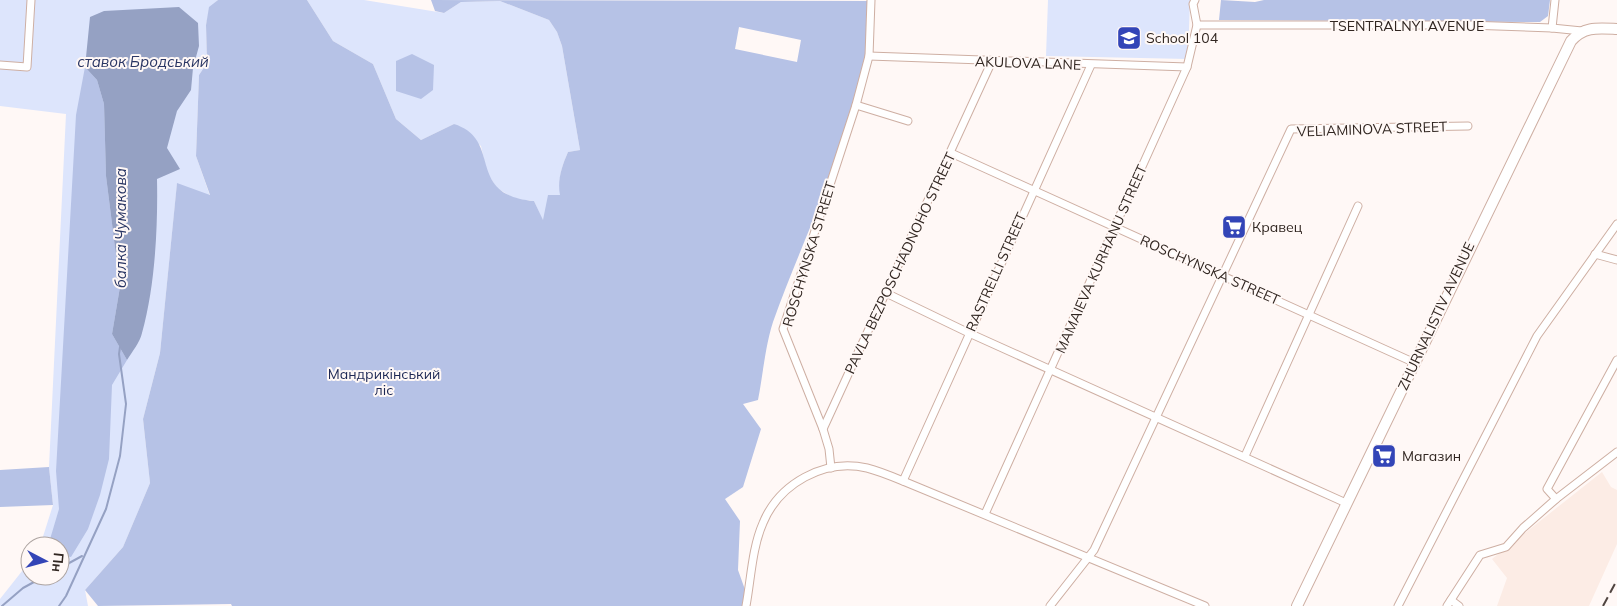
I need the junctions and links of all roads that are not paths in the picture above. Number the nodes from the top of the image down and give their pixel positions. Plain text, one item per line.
1 (31, 0) edge
2 (871, 0) edge
3 (1195, 0) edge
4 (1555, 0) edge
5 (1197, 25) junction
6 (1552, 28) junction
7 (1617, 29) edge
8 (1582, 31) junction
9 (869, 56) junction
10 (992, 61) junction
11 (0, 65) edge
12 (1091, 65) junction
13 (1187, 67) junction
14 (856, 105) junction
15 (908, 121) dead end
16 (1468, 126) dead end
17 (951, 153) junction
18 (1032, 190) junction
19 (1358, 206) dead end
20 (1617, 224) edge
21 (1116, 228) junction
22 (1595, 254) junction
23 (1617, 260) edge
24 (1222, 275) junction
25 (886, 293) junction
26 (1310, 314) junction
27 (969, 333) junction
28 (1617, 360) edge
29 (1415, 363) junction
30 (1050, 370) junction
31 (1158, 417) junction
32 (823, 429) junction
33 (1617, 452) edge
34 (1245, 456) junction
35 (831, 468) junction
36 (903, 481) junction
37 (1556, 499) junction
38 (1346, 504) junction
39 (985, 514) junction
40 (1088, 558) junction
41 (1449, 603) edge
42 (746, 606) edge
43 (1050, 606) edge
44 (1205, 606) edge
45 (1297, 606) edge
46 (1398, 606) edge
47 (1458, 606) edge

1 - 11 street
2 - 9 street, ROSCHYNSKA STREET
3 - 5 street, MAMAIEVA KURHANU STREET
4 - 6 street
5 - 6 street, TSENTRALNYI AVENUE
5 - 13 street, MAMAIEVA KURHANU STREET
6 - 8 street, TSENTRALNYI AVENUE
7 - 8 main road, TSENTRALNYI AVENUE
8 - 29 main road, ZHURNALISTIV AVENUE
9 - 10 street, AKULOVA LANE
9 - 14 street, ROSCHYNSKA STREET
10 - 12 street, AKULOVA LANE
10 - 17 street, PAVLA BEZPOSCHADNOHO STREET
12 - 13 street, AKULOVA LANE
12 - 18 street, RASTRELLI STREET
13 - 21 street, MAMAIEVA KURHANU STREET
14 - 15 street
14 - 32 street, ROSCHYNSKA STREET
16 - 24 street, VELIAMINOVA STREET
17 - 18 street, ROSCHYNSKA STREET
17 - 25 street, PAVLA BEZPOSCHADNOHO STREET
18 - 21 street, ROSCHYNSKA STREET
18 - 27 street, RASTRELLI STREET
19 - 26 street
20 - 22 street
21 - 24 street, ROSCHYNSKA STREET
21 - 30 street, MAMAIEVA KURHANU STREET
22 - 23 street
22 - 46 street
24 - 26 street, ROSCHYNSKA STREET
24 - 31 street, VELIAMINOVA STREET
25 - 27 street
25 - 32 street, PAVLA BEZPOSCHADNOHO STREET
26 - 29 street, ROSCHYNSKA STREET
26 - 34 street
27 - 30 street
27 - 36 street, RASTRELLI STREET
28 - 37 street
29 - 38 main road, ZHURNALISTIV AVENUE
30 - 31 street
30 - 39 street, MAMAIEVA KURHANU STREET
31 - 34 street
31 - 40 street, VELIAMINOVA STREET
32 - 35 street
33 - 37 street
34 - 38 street
35 - 36 street
35 - 42 street
36 - 39 street
37 - 41 street
38 - 45 main road, ZHURNALISTIV AVENUE
39 - 40 street
40 - 43 street
40 - 44 street
41 - 47 street

